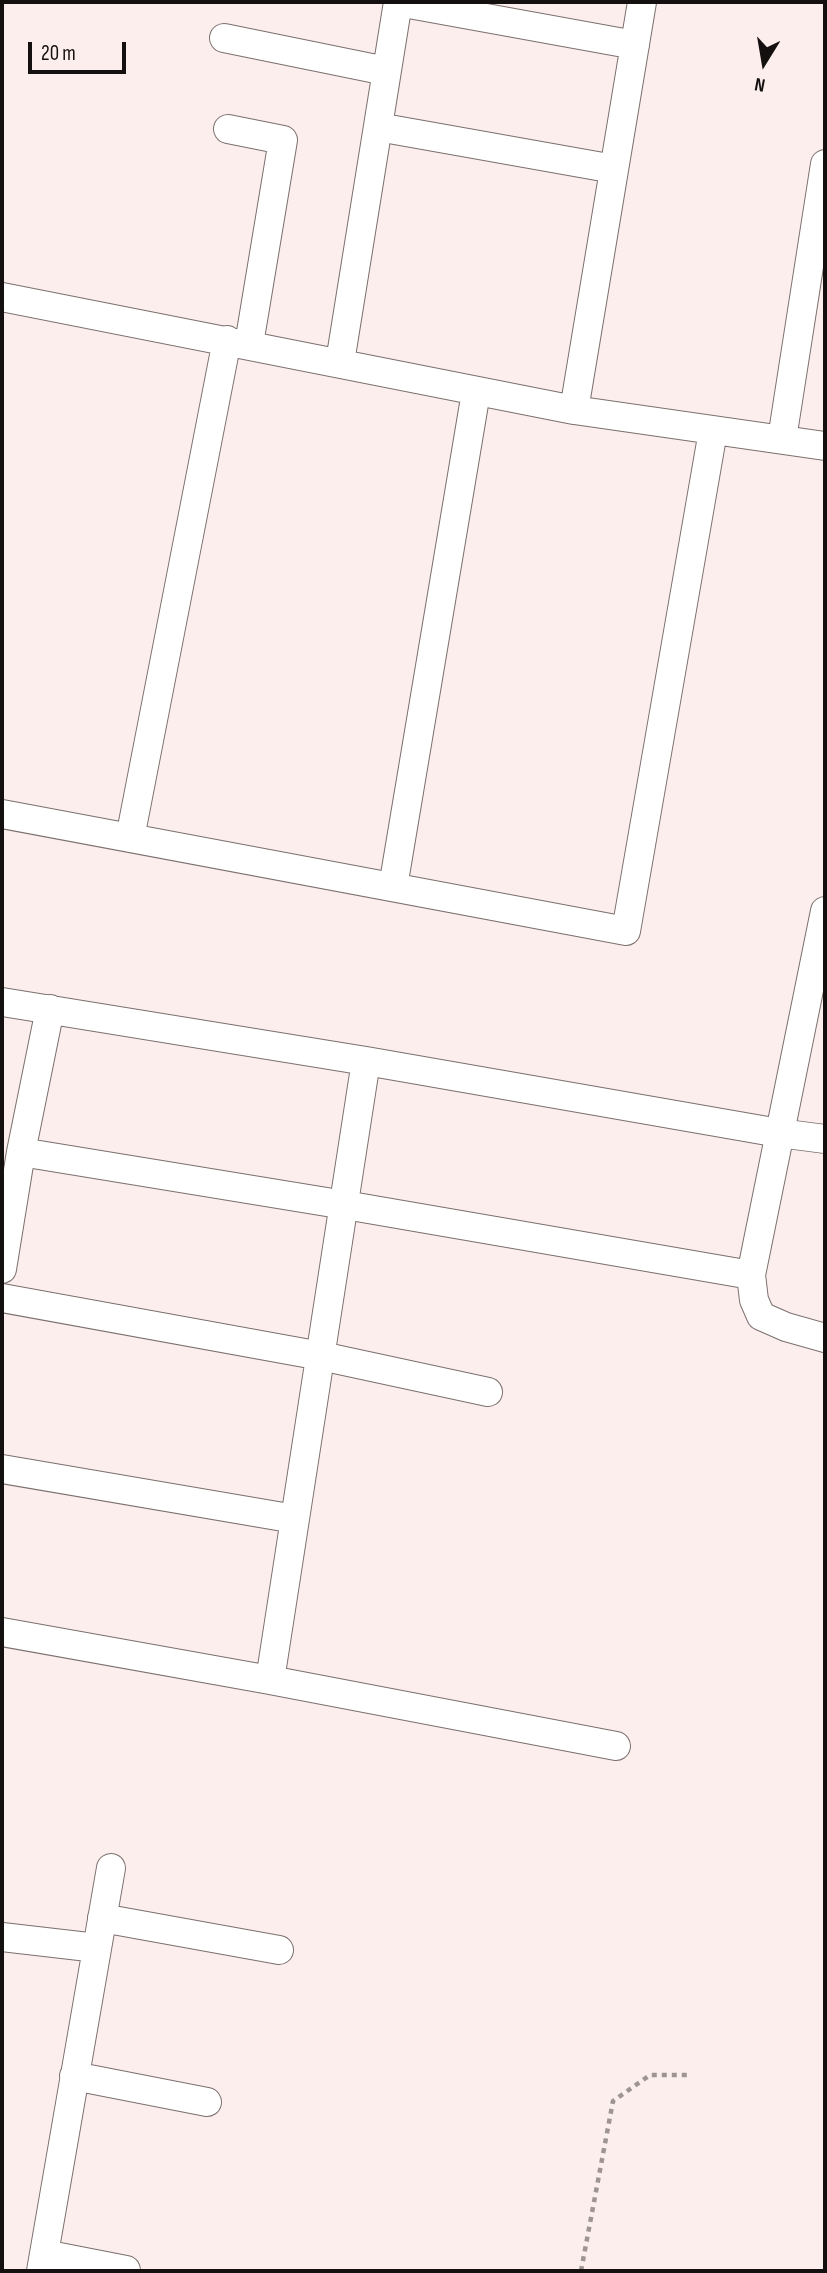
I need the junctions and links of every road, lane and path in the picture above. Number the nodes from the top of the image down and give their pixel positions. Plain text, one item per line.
1 (398, 2) edge
2 (642, 2) edge
3 (224, 38) dead end
4 (635, 45) junction
5 (386, 71) junction
6 (378, 127) junction
7 (228, 129) dead end
8 (825, 164) edge
9 (614, 169) junction
10 (2, 297) edge
11 (238, 342) junction
12 (340, 362) junction
13 (476, 392) junction
14 (575, 410) junction
15 (713, 431) junction
16 (782, 439) junction
17 (825, 446) edge
18 (2, 814) edge
19 (130, 838) junction
20 (393, 887) junction
21 (825, 911) edge
22 (2, 1002) edge
23 (50, 1009) junction
24 (366, 1060) junction
25 (779, 1133) junction
26 (825, 1139) edge
27 (21, 1152) junction
28 (345, 1205) junction
29 (2, 1269) edge
30 (751, 1275) junction
31 (2, 1298) edge
32 (825, 1338) edge
33 (321, 1356) junction
34 (488, 1392) dead end
35 (2, 1469) edge
36 (295, 1520) junction
37 (2, 1632) edge
38 (270, 1679) junction
39 (616, 1746) dead end
40 (111, 1868) dead end
41 (102, 1918) junction
42 (2, 1937) edge
43 (97, 1948) junction
44 (279, 1950) dead end
45 (690, 2075) dead end
46 (74, 2076) junction
47 (207, 2102) dead end
48 (42, 2263) edge
49 (126, 2270) edge
50 (581, 2271) edge

1 - 4 street
1 - 5 street
2 - 4 street
3 - 5 street
4 - 9 street
5 - 6 street
6 - 9 street
6 - 12 street
7 - 11 street
8 - 16 street
9 - 14 street
10 - 11 street
11 - 12 street
11 - 19 street
12 - 13 street
13 - 14 street
13 - 20 street
14 - 15 street
15 - 16 street
15 - 20 street
16 - 17 street
18 - 19 street
19 - 20 street
21 - 25 street
22 - 23 street
23 - 24 street
23 - 27 street
24 - 25 street
24 - 28 street
25 - 26 street
25 - 30 street
27 - 28 street
27 - 29 street
28 - 30 street
28 - 33 street
30 - 32 street
31 - 33 street
33 - 34 street
33 - 36 street
35 - 36 street
36 - 38 street
37 - 38 street
38 - 39 street
40 - 41 street
41 - 43 street
41 - 44 street
42 - 43 street
43 - 46 street
45 - 50 path
46 - 47 street
46 - 48 street
48 - 49 street

